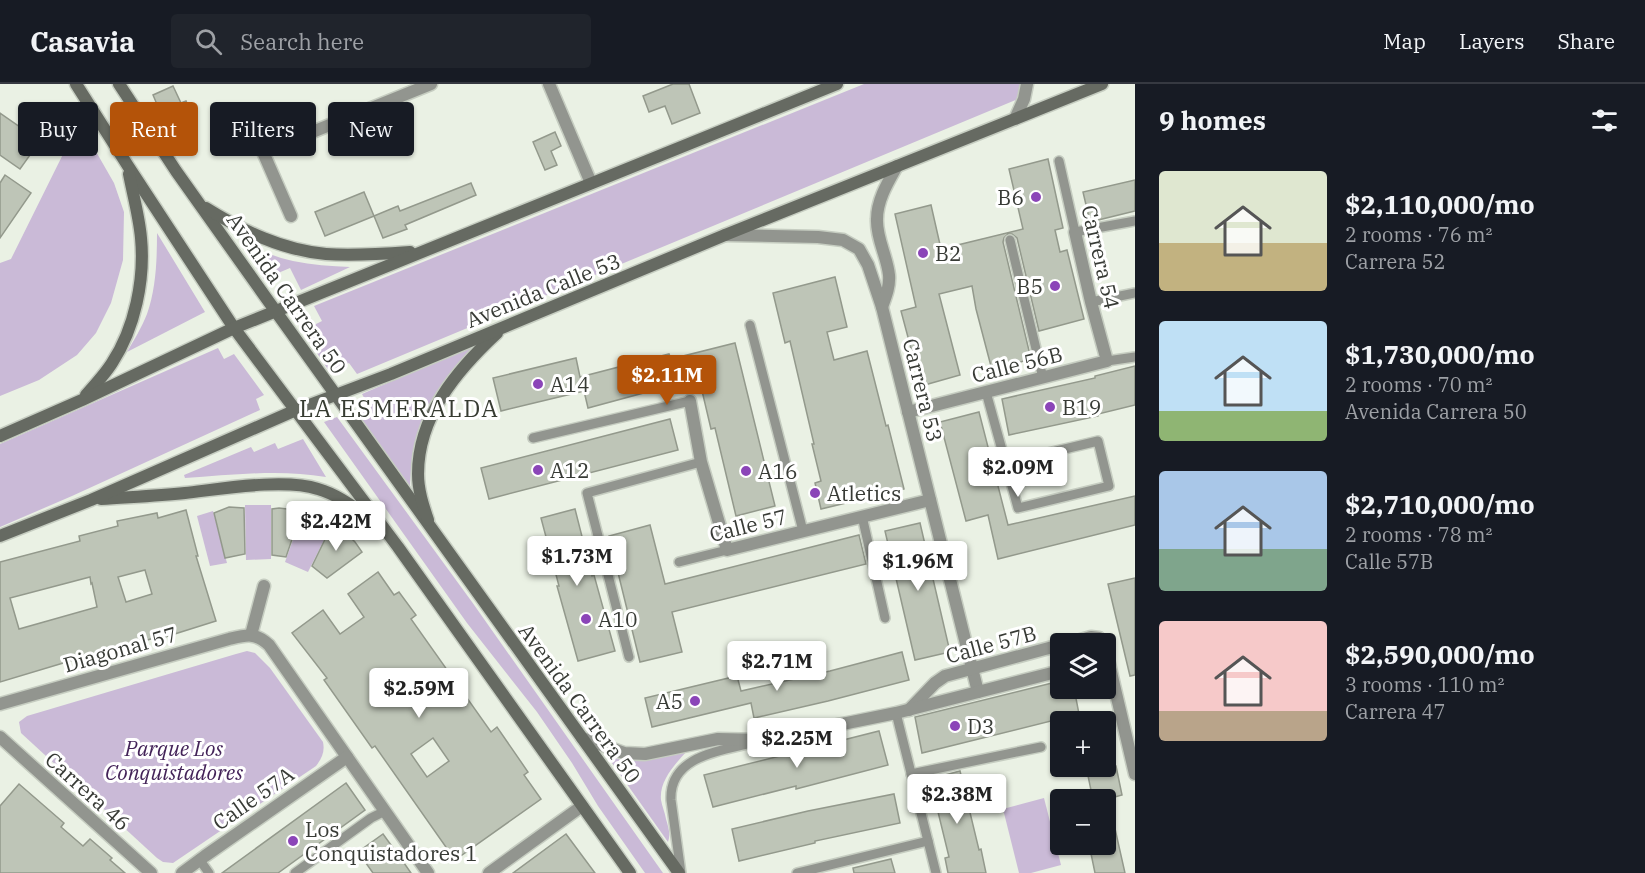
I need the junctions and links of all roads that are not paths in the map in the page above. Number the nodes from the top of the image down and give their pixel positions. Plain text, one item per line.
1 (76, 84) edge
2 (119, 84) edge
3 (431, 84) edge
4 (549, 84) edge
5 (837, 84) edge
6 (1027, 84) edge
7 (1102, 84) edge
8 (1015, 119) junction
9 (1059, 161) dead end
10 (128, 166) junction
11 (897, 166) junction
12 (591, 183) junction
13 (199, 203) junction
14 (291, 216) dead end
15 (1135, 221) edge
16 (1075, 232) junction
17 (725, 236) junction
18 (1011, 240) dead end
19 (420, 252) junction
20 (1135, 293) edge
21 (1090, 302) junction
22 (882, 307) junction
23 (276, 312) junction
24 (750, 325) dead end
25 (503, 327) junction
26 (234, 328) junction
27 (1135, 357) edge
28 (1107, 361) junction
29 (1043, 378) junction
30 (986, 392) junction
31 (335, 395) junction
32 (82, 400) junction
33 (690, 401) joint
34 (296, 410) junction
35 (908, 412) junction
36 (0, 436) edge
37 (533, 438) dead end
38 (701, 462) junction
39 (1006, 463) junction
40 (91, 500) junction
41 (930, 500) junction
42 (862, 516) junction
43 (384, 528) junction
44 (431, 530) junction
45 (803, 531) junction
46 (0, 536) edge
47 (727, 550) junction
48 (679, 562) dead end
49 (264, 586) dead end
50 (885, 618) dead end
51 (251, 635) junction
52 (1050, 648) edge
53 (628, 657) dead end
54 (972, 668) junction
55 (1050, 673) edge
56 (978, 692) junction
57 (1116, 697) edge
58 (0, 704) edge
59 (909, 710) junction
60 (896, 713) junction
61 (0, 737) edge
62 (582, 738) junction
63 (764, 740) junction
64 (1041, 747) dead end
65 (347, 757) junction
66 (911, 774) junction
67 (1135, 774) edge
68 (582, 806) junction
69 (385, 811) junction
70 (928, 841) junction
71 (199, 859) junction
72 (151, 873) edge
73 (182, 873) edge
74 (208, 873) edge
75 (295, 873) edge
76 (428, 873) edge
77 (489, 873) edge
78 (630, 873) edge
79 (680, 873) edge
80 (797, 873) edge
81 (936, 873) edge

1 - 10 main road
2 - 13 main road, Avenida Carrera 50
3 - 14 street
4 - 12 street
5 - 12 main road
6 - 8 street
7 - 8 main road, Avenida Calle 53
8 - 11 main road, Avenida Calle 53
9 - 16 lane, Carrera 54
10 - 26 main road
10 - 32 main road
11 - 17 main road, Avenida Calle 53
11 - 22 street, Carrera 53
12 - 19 main road
13 - 19 main road
13 - 23 main road, Avenida Carrera 50
15 - 16 lane
16 - 21 street, Carrera 54
17 - 22 street, Carrera 53
17 - 25 main road, Avenida Calle 53
18 - 29 lane
19 - 23 main road
20 - 21 lane
21 - 28 street, Carrera 54
22 - 35 street, Carrera 53
23 - 26 main road
23 - 31 main road, Avenida Carrera 50
24 - 45 lane
25 - 31 main road, Avenida Calle 53
25 - 44 main road
26 - 32 main road
26 - 34 main road
27 - 28 lane, Calle 56B
28 - 29 street, Calle 56B
29 - 30 street, Calle 56B
30 - 35 street, Calle 56B
30 - 39 lane
31 - 34 main road, Avenida Calle 53
31 - 44 main road, Avenida Carrera 50
32 - 36 main road
33 - 37 lane
33 - 38 street
34 - 40 main road, Avenida Calle 53
34 - 43 main road
35 - 41 street, Carrera 53
38 - 47 street
38 - 53 lane
39 - 39 lane
40 - 43 main road
40 - 46 main road, Avenida Calle 53
41 - 42 street, Calle 57
41 - 54 street, Carrera 53
42 - 45 street, Calle 57
42 - 50 lane
43 - 68 main road
44 - 62 main road, Avenida Carrera 50
45 - 47 street, Calle 57
47 - 48 lane, Calle 57
49 - 51 street
51 - 58 street, Diagonal 57
51 - 65 street
52 - 54 street, Calle 57B
54 - 56 street, Carrera 53
54 - 59 street, Calle 57B
55 - 56 street, Calle 57B
56 - 59 street, Calle 57B
57 - 67 street
59 - 60 street, Calle 57B
60 - 63 street, Calle 57B
60 - 66 lane
61 - 72 street, Carrera 46
62 - 63 street, Calle 57B
62 - 79 main road, Avenida Carrera 50
63 - 79 lane, Calle 57B
64 - 66 lane
65 - 69 street
65 - 71 street, Calle 57A
66 - 70 lane
68 - 77 street
68 - 78 main road
69 - 75 lane
69 - 76 street
70 - 80 lane
70 - 81 lane
71 - 73 street, Calle 57A
71 - 74 lane

